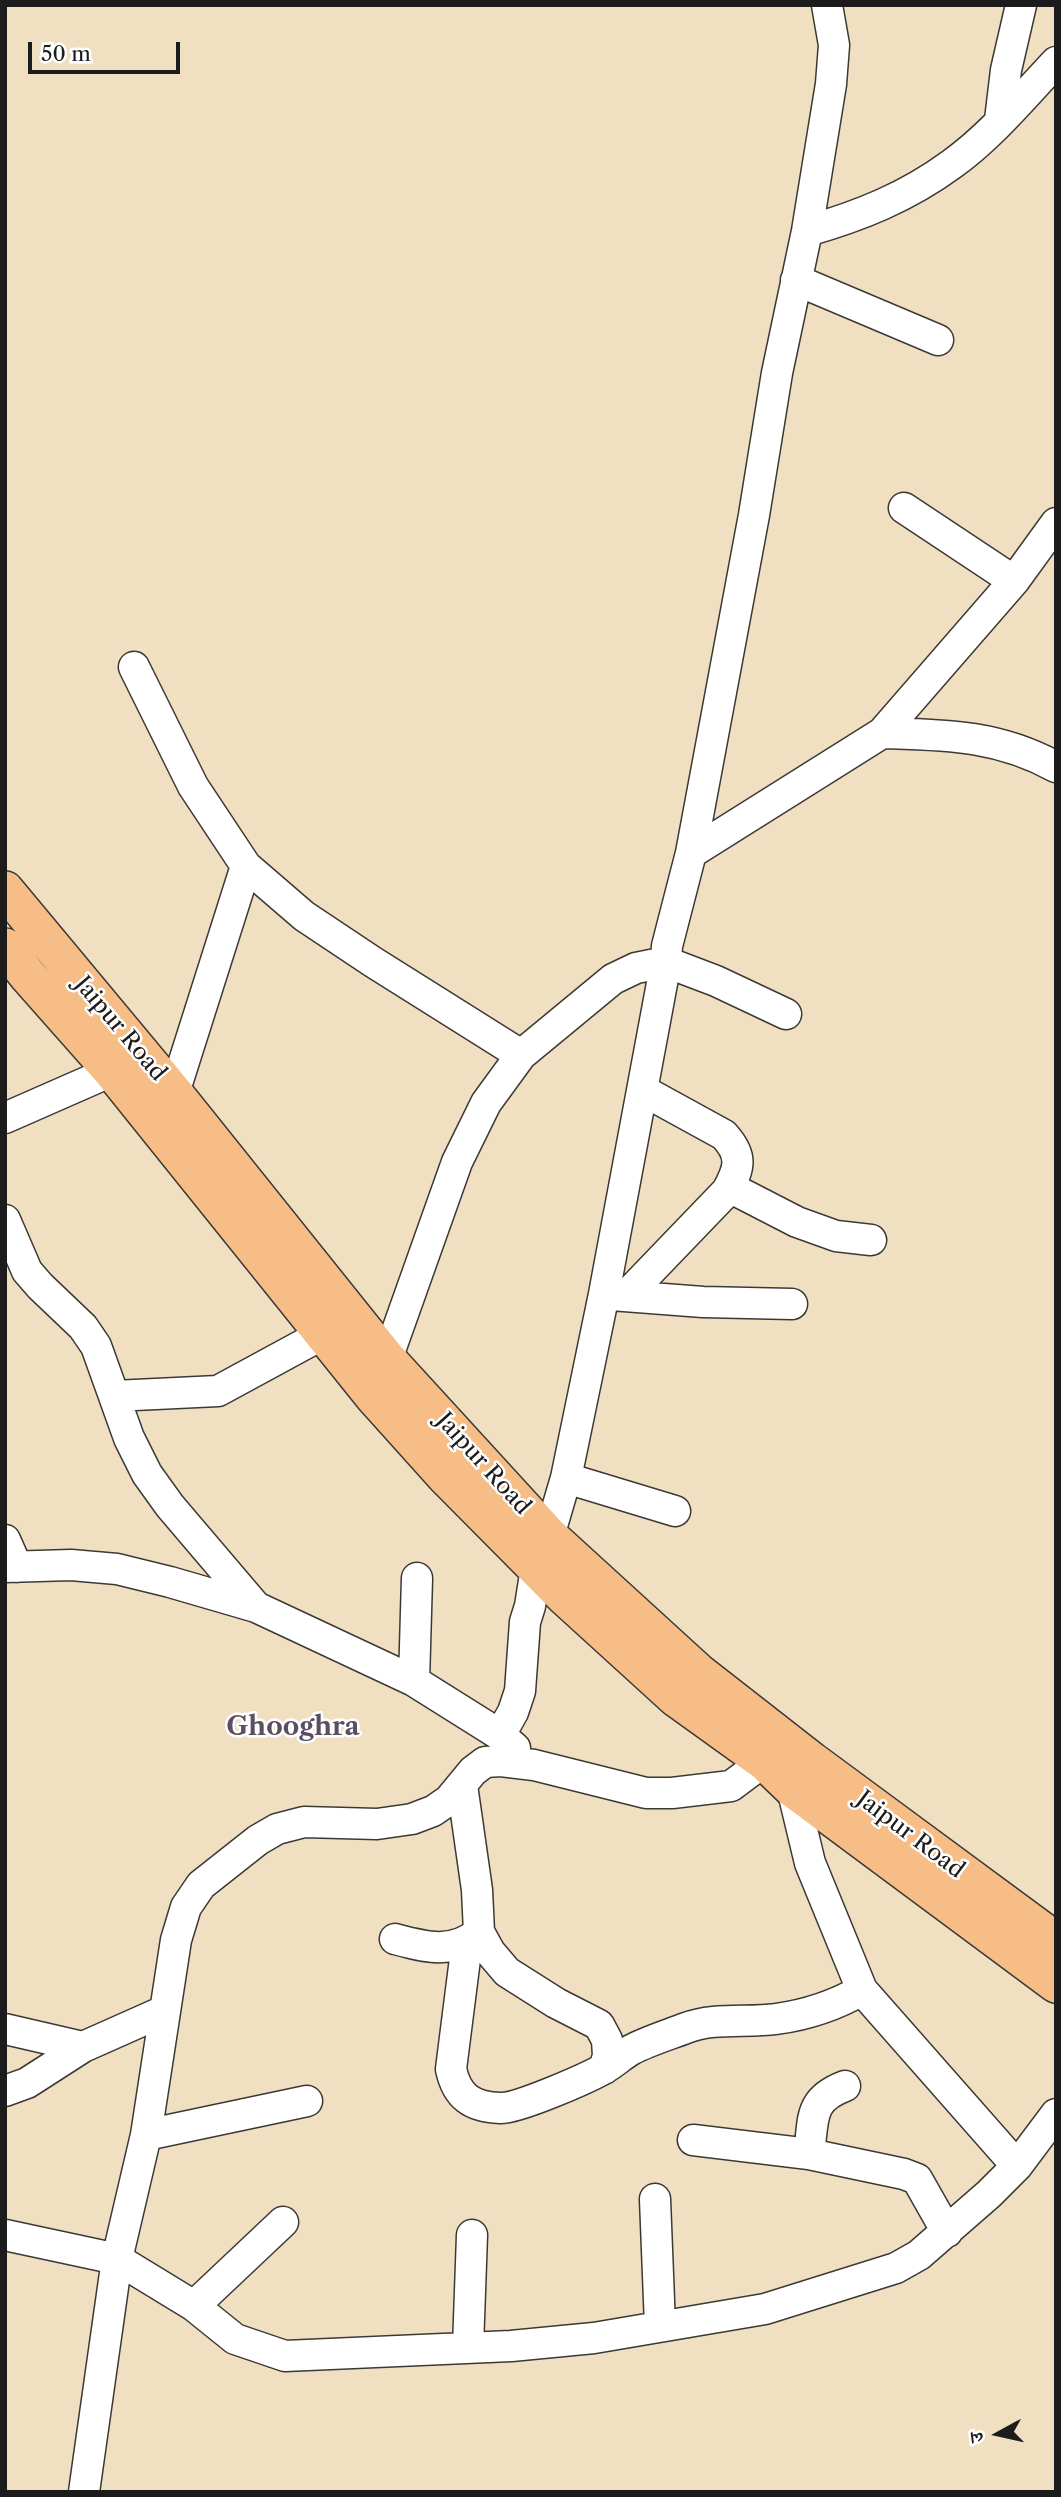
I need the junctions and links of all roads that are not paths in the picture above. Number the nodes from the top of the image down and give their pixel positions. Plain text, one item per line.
1 (827, 5) edge
2 (1021, 5) edge
3 (1056, 62) edge
4 (1000, 121) junction
5 (807, 231) junction
6 (796, 280) junction
7 (938, 340) dead end
8 (904, 508) dead end
9 (1056, 523) edge
10 (1014, 582) junction
11 (134, 667) dead end
12 (882, 733) junction
13 (1056, 767) edge
14 (691, 853) junction
15 (246, 866) junction
16 (5, 890) edge
17 (5, 947) edge
18 (666, 962) junction
19 (786, 1014) dead end
20 (521, 1055) junction
21 (145, 1084) junction
22 (642, 1090) junction
23 (5, 1118) edge
24 (729, 1187) junction
25 (5, 1220) edge
26 (871, 1240) dead end
27 (615, 1295) junction
28 (792, 1304) dead end
29 (323, 1334) junction
30 (387, 1359) junction
31 (114, 1396) junction
32 (566, 1478) junction
33 (675, 1511) dead end
34 (5, 1540) edge
35 (542, 1552) junction
36 (11, 1567) edge
37 (417, 1578) dead end
38 (256, 1607) junction
39 (414, 1681) junction
40 (500, 1735) junction
41 (776, 1753) junction
42 (534, 1765) junction
43 (462, 1785) junction
44 (792, 1788) junction
45 (473, 1938) junction
46 (395, 1939) dead end
47 (1056, 1941) edge
48 (1056, 1984) edge
49 (862, 1990) junction
50 (164, 2011) junction
51 (5, 2029) edge
52 (83, 2047) junction
53 (604, 2069) junction
54 (845, 2086) dead end
55 (5, 2091) edge
56 (307, 2101) dead end
57 (1056, 2114) edge
58 (146, 2135) junction
59 (693, 2140) dead end
60 (809, 2154) junction
61 (1017, 2166) junction
62 (655, 2199) dead end
63 (283, 2222) dead end
64 (947, 2232) junction
65 (5, 2235) edge
66 (472, 2235) dead end
67 (117, 2259) junction
68 (194, 2306) junction
69 (660, 2326) junction
70 (468, 2347) junction
71 (83, 2492) edge

1 - 5 street
2 - 4 street
3 - 4 street
4 - 5 street
5 - 6 street
6 - 7 street
6 - 14 street
8 - 10 street
9 - 10 street
10 - 12 street
11 - 15 street
12 - 13 street
12 - 14 street
14 - 18 street
15 - 20 street
15 - 21 street
16 - 21 main road, Jaipur Road
17 - 21 main road, Jaipur Road
18 - 19 street
18 - 20 street
18 - 22 street
20 - 30 street
21 - 23 street
21 - 29 main road, Jaipur Road
21 - 30 main road, Jaipur Road
22 - 24 street
22 - 27 street
24 - 26 street
24 - 27 street
25 - 31 street
27 - 28 street
27 - 32 street
29 - 31 street
29 - 35 main road, Jaipur Road
30 - 35 main road, Jaipur Road
31 - 38 street
32 - 33 street
32 - 35 street
34 - 36 street
35 - 40 street
35 - 41 main road, Jaipur Road
36 - 38 street
37 - 39 street
38 - 39 street
39 - 40 street
40 - 42 street
41 - 42 street
41 - 44 main road, Jaipur Road
41 - 47 main road, Jaipur Road
42 - 43 street
43 - 45 street
43 - 50 street
44 - 48 main road, Jaipur Road
44 - 49 street
45 - 46 street
45 - 53 street
45 - 53 street
49 - 53 street
49 - 61 street
50 - 52 street
50 - 58 street
51 - 52 street
52 - 55 street
54 - 60 street
56 - 58 street
57 - 61 street
58 - 67 street
59 - 60 street
60 - 64 street
61 - 64 street
62 - 69 street
63 - 68 street
64 - 69 street
65 - 67 street
66 - 70 street
67 - 68 street
67 - 71 street
68 - 70 street
69 - 70 street

